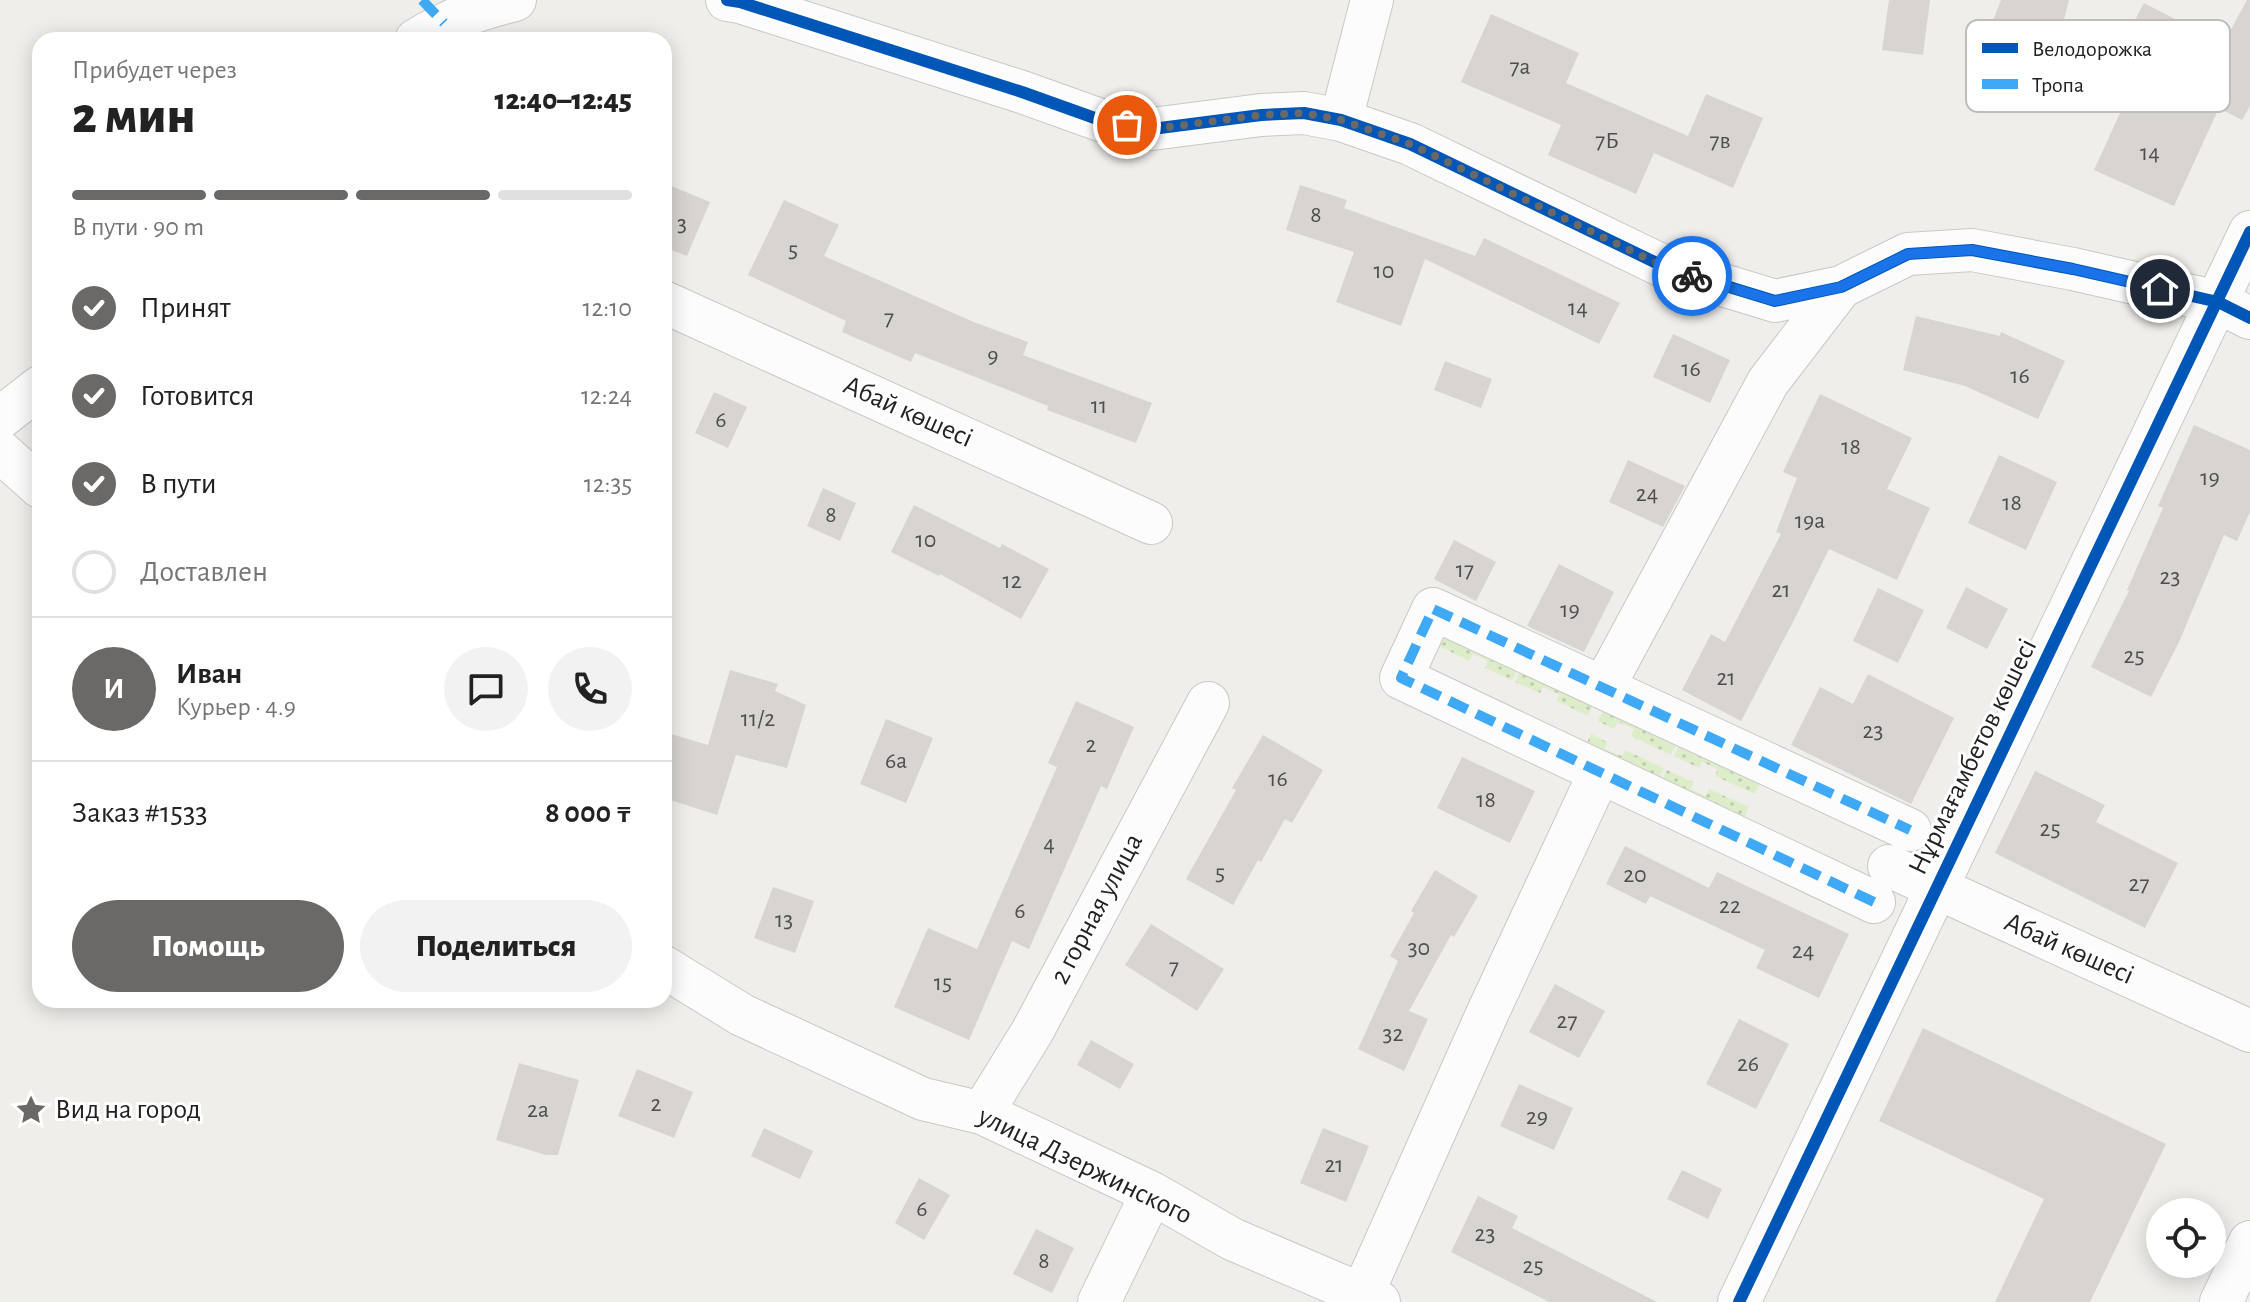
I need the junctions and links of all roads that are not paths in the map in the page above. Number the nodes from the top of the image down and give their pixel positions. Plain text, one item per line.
1 (515, 0) edge
2 (727, 0) edge
3 (1372, 0) edge
4 (429, 32) edge
5 (1341, 120) junction
6 (2250, 232) edge
7 (1841, 287) junction
8 (672, 306) edge
9 (2234, 310) edge
10 (32, 393) edge
11 (0, 418) edge
12 (0, 451) edge
13 (32, 480) edge
14 (1151, 523) dead end
15 (1603, 688) junction
16 (1208, 703) dead end
17 (1600, 772) junction
18 (1910, 830) dead end
19 (1936, 888) junction
20 (672, 972) edge
21 (2250, 1031) edge
22 (982, 1113) junction
23 (1152, 1193) junction
24 (2250, 1242) edge
25 (1370, 1298) edge
26 (1099, 1302) edge
27 (1739, 1302) edge
28 (2221, 1302) edge

1 - 4 street
2 - 5 street
3 - 5 street
5 - 7 street
6 - 9 street, Нұрмағамбетов көшесі
7 - 9 street
7 - 15 street
8 - 14 street, Абай көшесі
9 - 19 street, Нұрмағамбетов көшесі
10 - 11 street
12 - 13 street
15 - 17 street, Абай көшесі
15 - 18 street
16 - 22 street, 2 горная улица
17 - 19 street, Абай көшесі
17 - 25 street
19 - 21 street, Абай көшесі
19 - 27 street, Нұрмағамбетов көшесі
20 - 22 street, улица Дзержинского
22 - 23 street, улица Дзержинского
23 - 25 street, улица Дзержинского
23 - 26 street
24 - 28 street

